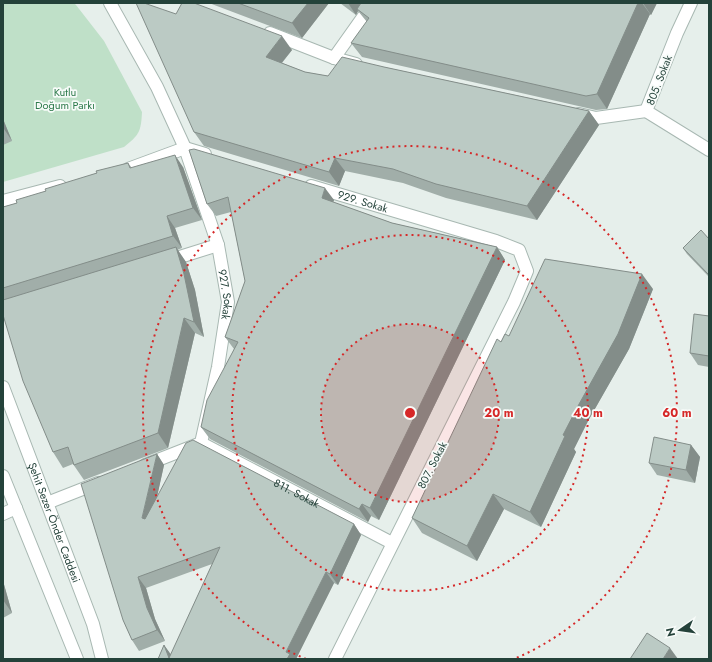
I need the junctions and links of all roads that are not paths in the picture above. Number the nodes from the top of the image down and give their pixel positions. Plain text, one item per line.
1 (110, 3) edge
2 (373, 3) edge
3 (691, 3) edge
4 (262, 30) edge
5 (334, 58) junction
6 (365, 66) edge
7 (565, 111) edge
8 (646, 111) junction
9 (185, 148) junction
10 (709, 150) edge
11 (216, 157) edge
12 (114, 172) edge
13 (299, 182) edge
14 (70, 184) edge
15 (3, 201) edge
16 (218, 246) junction
17 (159, 263) edge
18 (527, 271) joint
19 (3, 387) edge
20 (200, 443) junction
21 (135, 469) edge
22 (3, 476) edge
23 (113, 477) edge
24 (47, 503) junction
25 (16, 508) junction
26 (3, 514) edge
27 (392, 543) junction
28 (78, 659) edge
29 (102, 659) edge
30 (335, 659) edge

1 - 9 street, 927. Sokak
2 - 5 street
3 - 8 street, 805. Sokak
4 - 5 street
5 - 6 street
7 - 8 street
8 - 10 street, 805. Sokak
9 - 11 street
9 - 12 street
9 - 16 street, 927. Sokak
13 - 18 street, 929. Sokak
14 - 15 street
16 - 17 street
16 - 20 street, 927. Sokak
18 - 27 street, 807. Sokak
19 - 24 street, Şehit Sezer Önder Caddesi
20 - 21 street
20 - 27 street, 811. Sokak
22 - 25 street
23 - 24 street
24 - 29 street, Şehit Sezer Önder Caddesi
25 - 26 street
25 - 28 street
27 - 30 street, 807. Sokak

